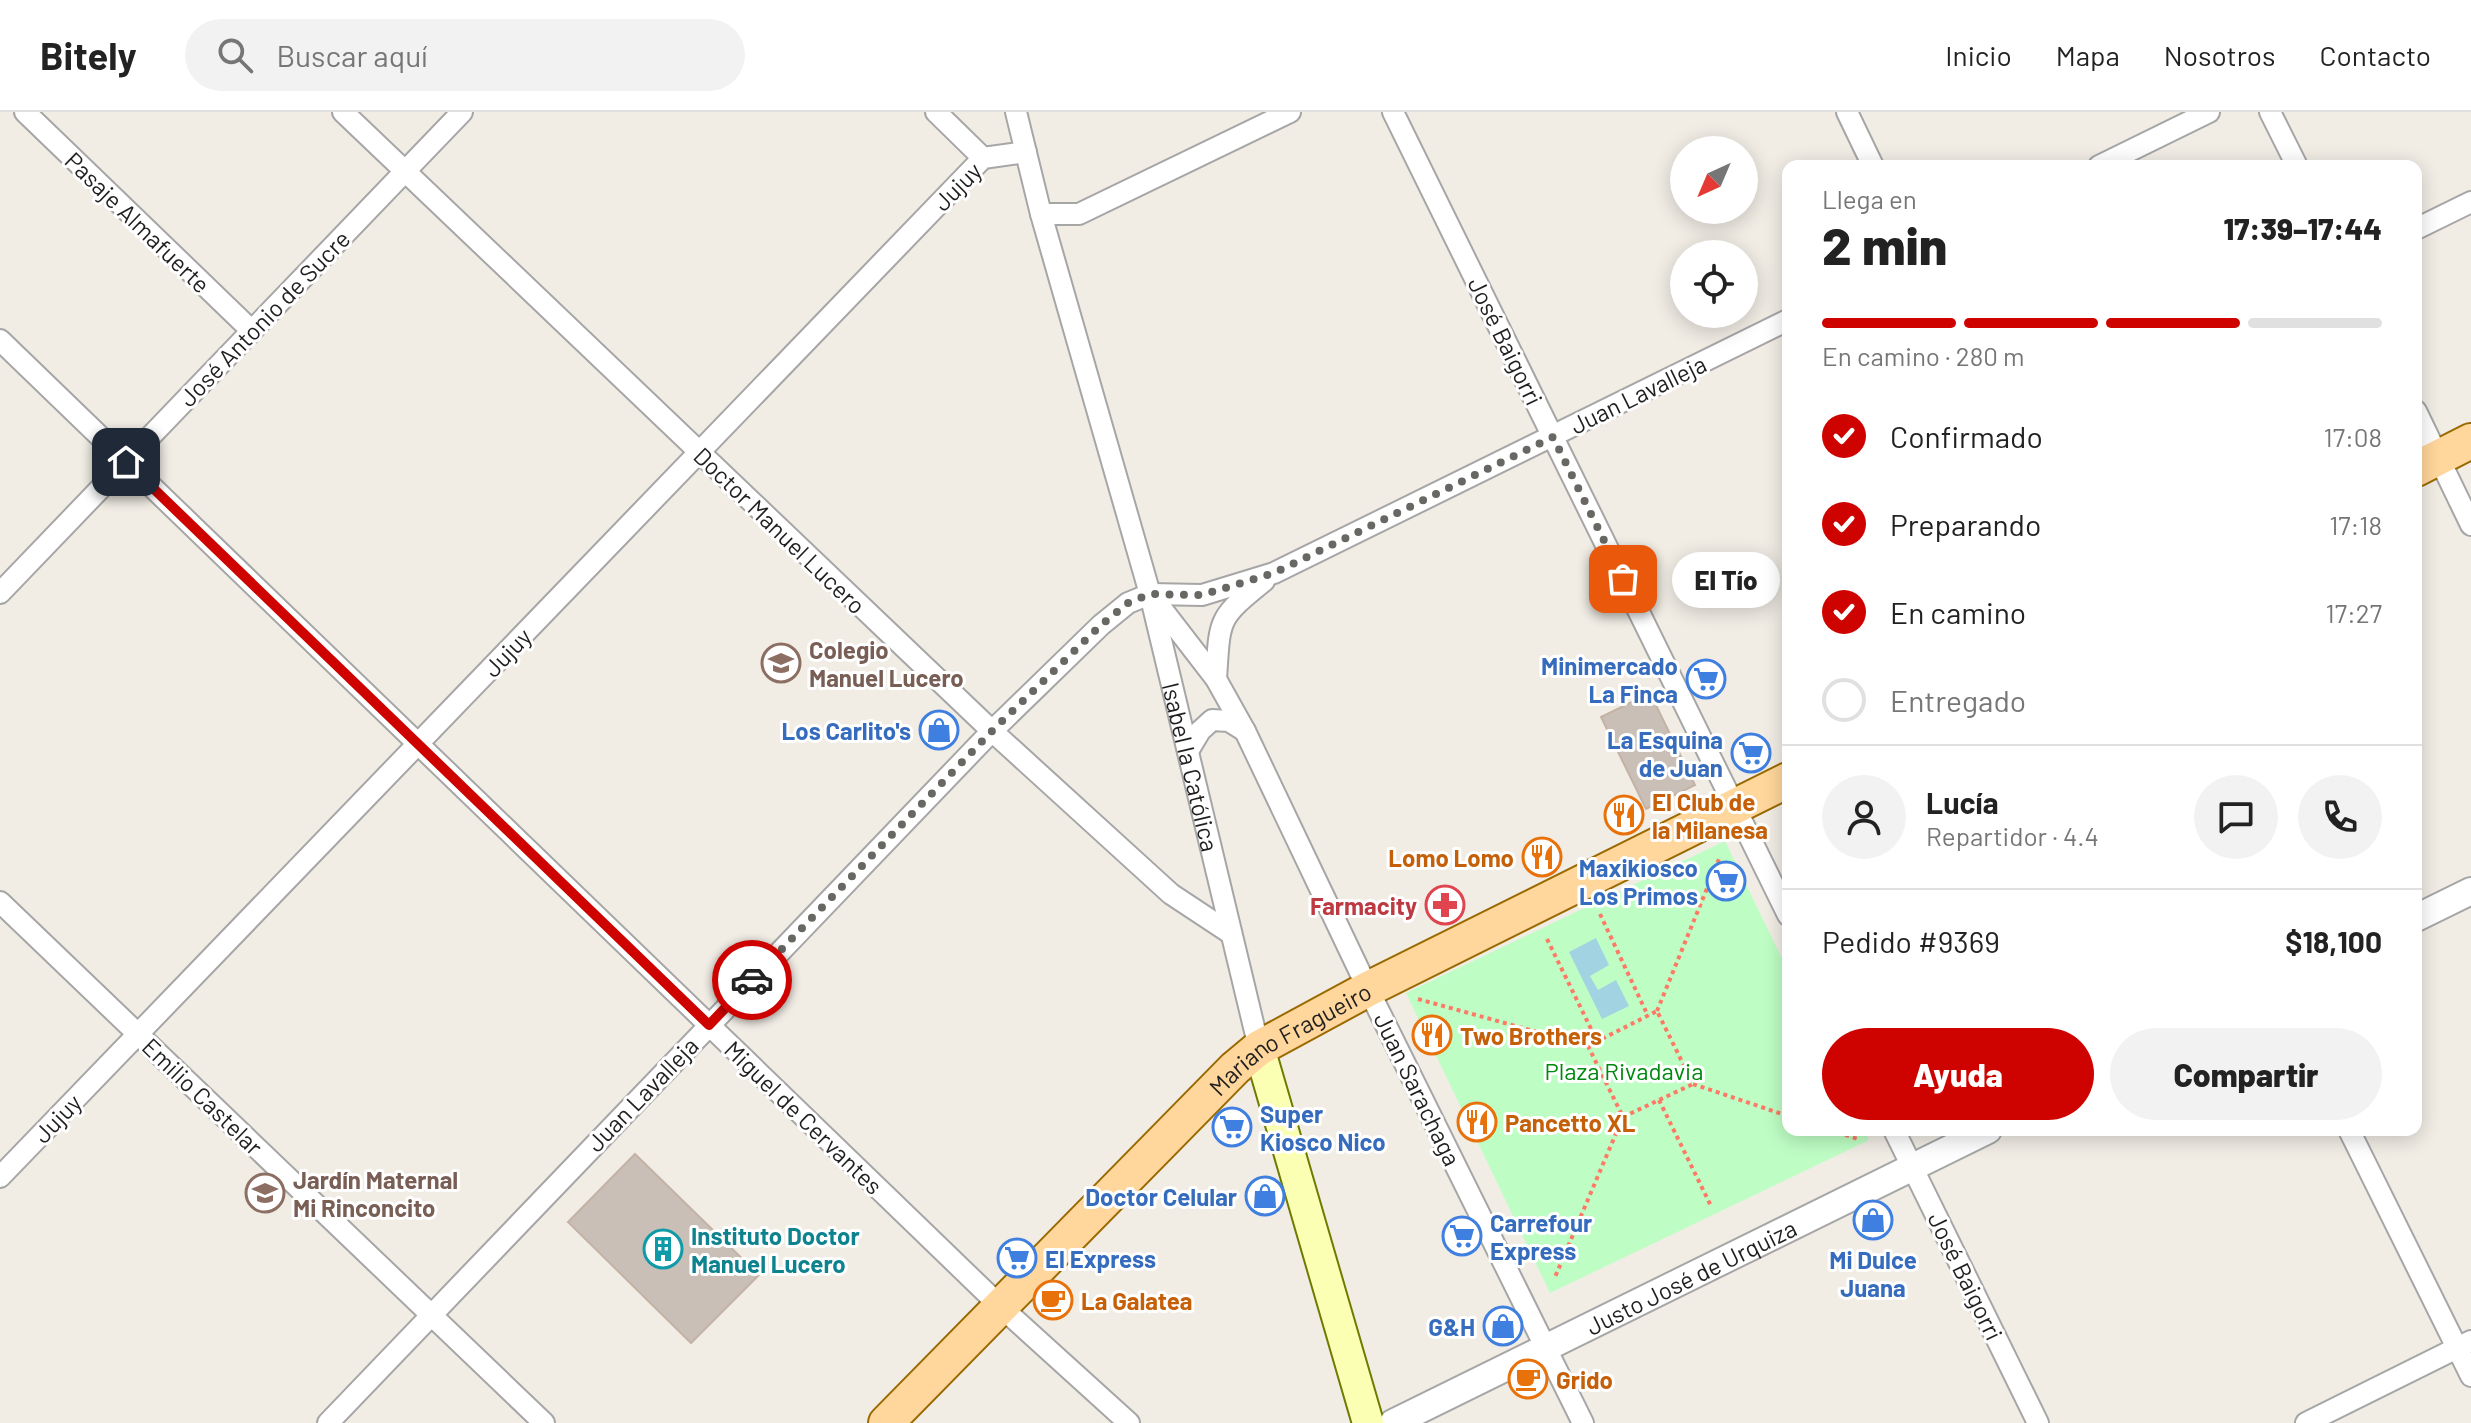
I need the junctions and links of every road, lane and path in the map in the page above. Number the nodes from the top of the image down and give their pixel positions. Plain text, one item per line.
1 (25, 112) edge
2 (343, 112) edge
3 (462, 112) edge
4 (936, 112) edge
5 (1016, 112) edge
6 (1290, 112) edge
7 (1393, 112) edge
8 (1847, 112) edge
9 (2209, 112) edge
10 (2270, 112) edge
11 (1026, 152) junction
12 (983, 158) junction
13 (1870, 160) edge
14 (2111, 160) edge
15 (2294, 160) edge
16 (405, 171) junction
17 (2471, 202) edge
18 (1041, 214) junction
19 (2422, 226) edge
20 (1782, 323) edge
21 (252, 331) junction
22 (0, 340) edge
23 (1553, 437) junction
24 (2422, 439) edge
25 (2471, 441) edge
26 (699, 452) junction
27 (126, 462) junction
28 (2427, 463) edge
29 (2471, 525) edge
30 (1274, 573) junction
31 (0, 593) edge
32 (1150, 594) junction
33 (1216, 679) junction
34 (992, 731) junction
35 (1245, 731) junction
36 (418, 744) junction
37 (1188, 751) junction
38 (1782, 783) edge
39 (1735, 807) junction
40 (1719, 859) dead end
41 (2471, 891) edge
42 (0, 902) edge
43 (1782, 903) edge
44 (1600, 914) dead end
45 (2422, 915) edge
46 (1230, 933) junction
47 (1547, 939) dead end
48 (1368, 989) junction
49 (1418, 999) dead end
50 (1657, 1011) junction
51 (1648, 1016) junction
52 (709, 1025) junction
53 (138, 1033) junction
54 (1597, 1041) junction
55 (1588, 1046) junction
56 (1259, 1048) junction
57 (1693, 1084) junction
58 (1659, 1100) junction
59 (1782, 1114) edge
60 (1623, 1117) junction
61 (1849, 1136) edge
62 (1897, 1136) edge
63 (1976, 1136) edge
64 (2352, 1136) edge
65 (1858, 1139) dead end
66 (1912, 1167) junction
67 (0, 1177) edge
68 (1711, 1206) dead end
69 (1555, 1277) dead end
70 (1000, 1306) junction
71 (430, 1313) junction
72 (2464, 1345) edge
73 (1546, 1348) junction
74 (2471, 1376) edge
75 (328, 1423) edge
76 (544, 1423) edge
77 (886, 1423) edge
78 (1129, 1423) edge
79 (1368, 1423) edge
80 (1393, 1423) edge
81 (1583, 1423) edge
82 (2038, 1423) edge
83 (2306, 1423) edge

1 - 21 street, Pasaje Almafuerte
2 - 16 street, Doctor Manuel Lucero
3 - 16 street, José Antonio de Sucre
4 - 12 street
5 - 11 street, Isabel la Católica
6 - 18 street
7 - 23 street, José Baigorri
8 - 13 street
9 - 14 street
10 - 15 street
11 - 12 street, Jujuy
11 - 18 street, Isabel la Católica
12 - 26 street, Jujuy
16 - 21 street, José Antonio de Sucre
16 - 26 street, Doctor Manuel Lucero
17 - 19 street
18 - 32 street, Isabel la Católica
20 - 23 street, Juan Lavalleja
21 - 27 street, José Antonio de Sucre
22 - 27 street, Miguel de Cervantes
23 - 30 street, Juan Lavalleja
23 - 39 street, José Baigorri
24 - 28 street
25 - 28 main road
26 - 34 street, Doctor Manuel Lucero
26 - 36 street, Jujuy
27 - 31 street, José Antonio de Sucre
27 - 36 street, Miguel de Cervantes
28 - 29 street
30 - 32 street, Juan Lavalleja
30 - 33 street
32 - 33 street, Juan Sarachaga
32 - 34 street, Juan Lavalleja
32 - 37 street, Isabel la Católica
33 - 35 street, Juan Sarachaga
34 - 46 street, Doctor Manuel Lucero
34 - 52 street, Juan Lavalleja
35 - 37 street
35 - 48 street, Juan Sarachaga
36 - 52 street, Miguel de Cervantes
36 - 53 street, Jujuy
37 - 46 street, Isabel la Católica
38 - 39 main road, Mariano Fragueiro
39 - 43 street, José Baigorri
39 - 48 main road, Mariano Fragueiro
40 - 50 path
41 - 45 street
42 - 53 street, Emilio Castelar
44 - 51 path
46 - 56 street, Isabel la Católica
47 - 54 path
48 - 56 main road, Mariano Fragueiro
48 - 73 street, Juan Sarachaga
49 - 55 path
50 - 51 path
50 - 57 path
51 - 54 path
52 - 70 street, Miguel de Cervantes
52 - 71 street, Juan Lavalleja
53 - 67 street, Jujuy
53 - 71 street, Emilio Castelar
54 - 55 path
55 - 60 path
56 - 70 main road, Mariano Fragueiro
56 - 79 main road, Isabel la Católica
57 - 58 path
57 - 59 path
58 - 60 path
58 - 68 path
60 - 69 path
61 - 65 path
62 - 66 street, José Baigorri
63 - 66 street, Justo José de Urquiza
64 - 72 street
66 - 73 street, Justo José de Urquiza
66 - 82 street, José Baigorri
70 - 77 main road, Mariano Fragueiro
70 - 78 street, Miguel de Cervantes
71 - 75 street, Juan Lavalleja
71 - 76 street, Emilio Castelar
72 - 74 street
72 - 83 street
73 - 80 street, Justo José de Urquiza
73 - 81 street, Juan Sarachaga

